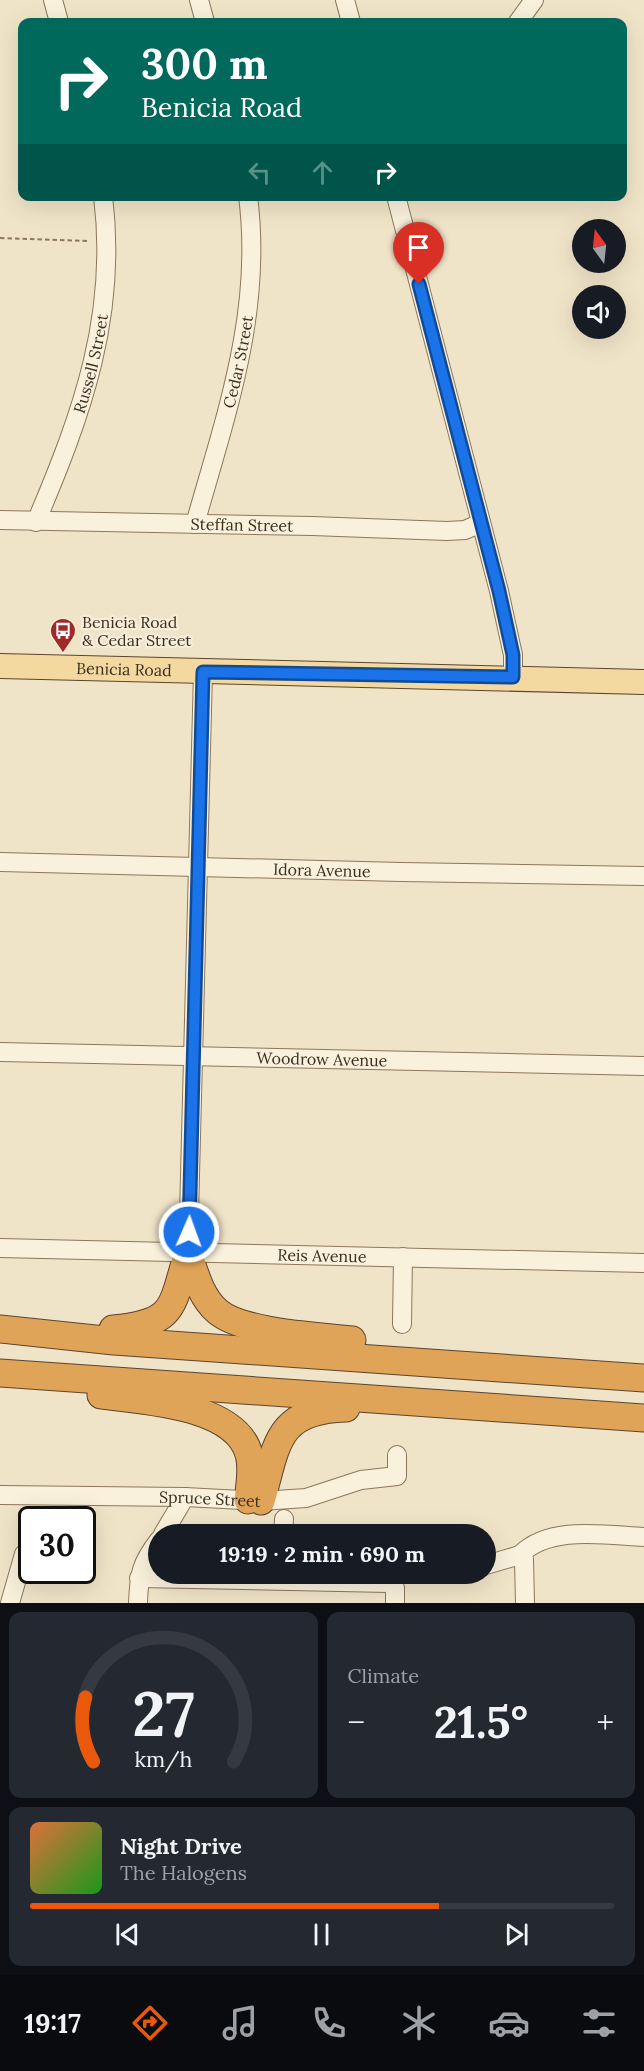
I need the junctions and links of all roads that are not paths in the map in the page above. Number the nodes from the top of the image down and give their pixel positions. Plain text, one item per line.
1 (53, 0) edge
2 (199, 0) edge
3 (345, 0) edge
4 (534, 0) edge
5 (58, 18) edge
6 (204, 18) edge
7 (350, 18) edge
8 (521, 18) edge
9 (103, 201) edge
10 (248, 201) edge
11 (397, 201) edge
12 (0, 520) edge
13 (36, 522) junction
14 (481, 523) junction
15 (195, 524) junction
16 (0, 666) edge
17 (203, 672) junction
18 (513, 677) junction
19 (644, 682) edge
20 (0, 862) edge
21 (198, 865) junction
22 (644, 876) edge
23 (0, 1052) edge
24 (193, 1057) junction
25 (644, 1066) edge
26 (0, 1248) edge
27 (188, 1253) junction
28 (403, 1257) junction
29 (644, 1263) edge
30 (402, 1324) dead end
31 (0, 1329) edge
32 (60, 1334) junction
33 (537, 1370) junction
34 (0, 1374) edge
35 (644, 1378) edge
36 (434, 1404) junction
37 (644, 1418) edge
38 (397, 1455) dead end
39 (0, 1495) edge
40 (184, 1497) junction
41 (255, 1500) junction
42 (169, 1524) edge
43 (644, 1537) edge
44 (148, 1555) edge
45 (520, 1555) junction
46 (496, 1561) edge
47 (18, 1575) edge
48 (139, 1578) junction
49 (148, 1578) edge
50 (394, 1584) edge
51 (10, 1603) edge
52 (138, 1603) edge
53 (395, 1603) edge
54 (525, 1603) edge

1 - 5 street
2 - 6 street
3 - 7 street
4 - 8 street
9 - 13 street, Russell Street
10 - 15 street, Cedar Street
11 - 14 street
12 - 13 street, Steffan Street
13 - 15 street, Steffan Street
14 - 15 street, Steffan Street
14 - 18 street
16 - 17 main road, Benicia Road
17 - 18 main road, Benicia Road
17 - 21 street
18 - 19 main road, Benicia Road
20 - 21 street, Idora Avenue
21 - 22 street, Idora Avenue
21 - 24 street
23 - 24 street, Woodrow Avenue
24 - 25 street, Woodrow Avenue
24 - 27 street
26 - 27 street, Reis Avenue
27 - 28 street, Reis Avenue
27 - 32 highway
27 - 33 highway
28 - 29 street, Reis Avenue
28 - 30 street
31 - 32 highway
32 - 33 highway
33 - 35 highway
34 - 36 highway
34 - 41 highway
36 - 37 highway
36 - 41 highway
38 - 41 street, Spruce Street
39 - 40 street, Spruce Street
40 - 41 street, Spruce Street
40 - 42 street
43 - 45 street
44 - 48 street
45 - 46 street
45 - 54 street
47 - 51 street
48 - 49 street
48 - 52 street
50 - 53 street

